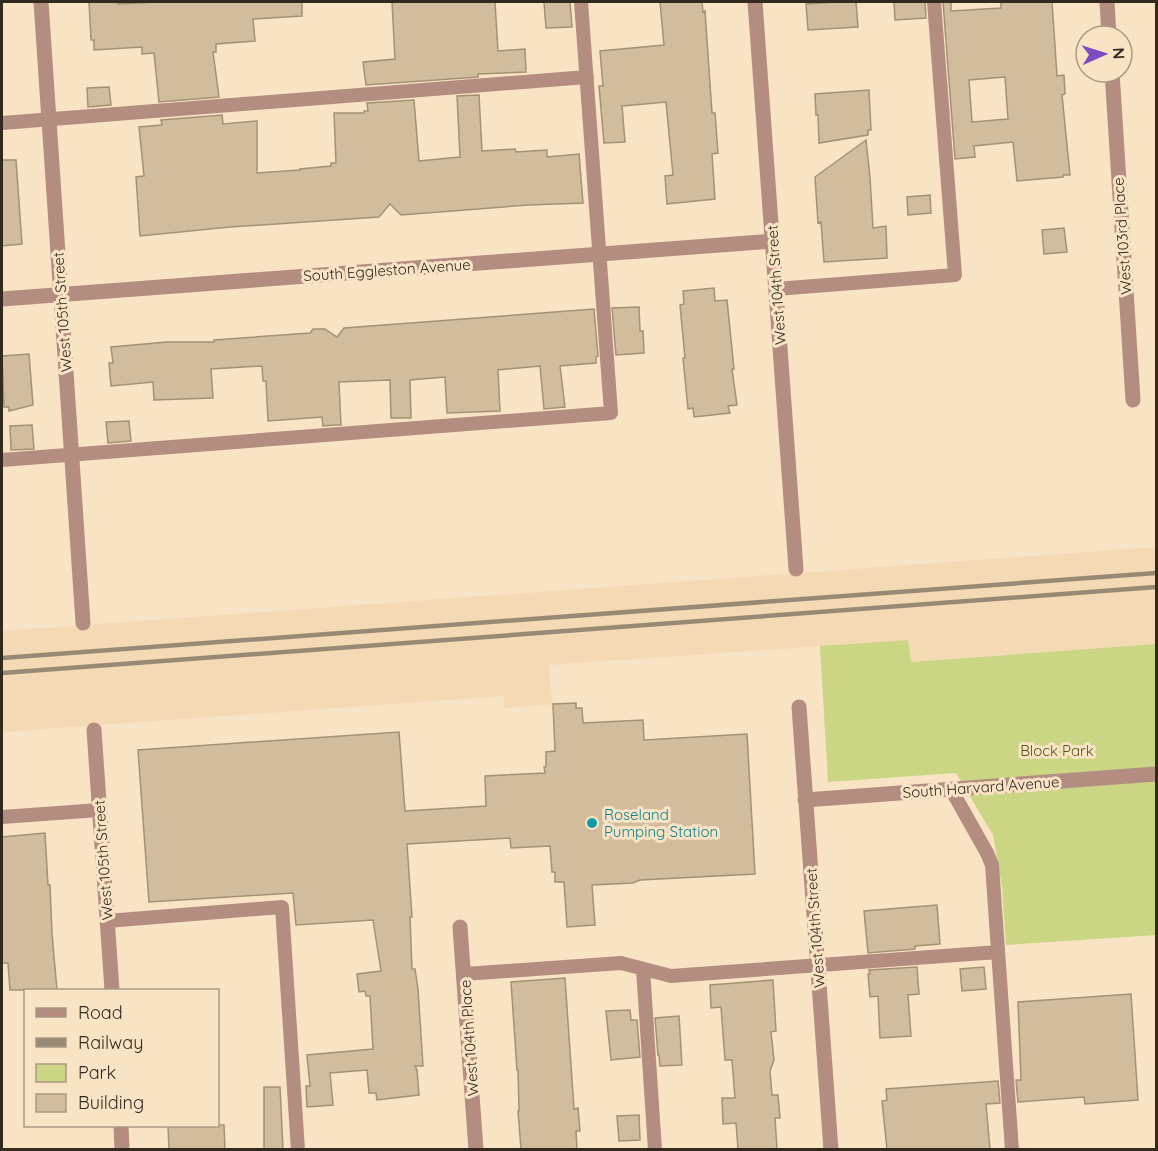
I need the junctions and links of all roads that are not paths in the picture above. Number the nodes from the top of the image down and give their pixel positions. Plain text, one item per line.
1 (41, 2) edge
2 (581, 2) edge
3 (755, 2) edge
4 (934, 2) edge
5 (1107, 2) edge
6 (1108, 24) edge
7 (587, 77) junction
8 (1113, 84) edge
9 (49, 119) junction
10 (2, 123) edge
11 (772, 241) junction
12 (600, 254) junction
13 (776, 289) junction
14 (61, 294) junction
15 (2, 299) edge
16 (1133, 400) dead end
17 (72, 454) junction
18 (2, 460) edge
19 (796, 569) dead end
20 (83, 623) dead end
21 (799, 707) dead end
22 (94, 730) dead end
23 (1156, 774) edge
24 (951, 789) junction
25 (805, 800) junction
26 (99, 810) junction
27 (2, 817) edge
28 (107, 921) junction
29 (460, 927) dead end
30 (998, 952) junction
31 (818, 965) junction
32 (643, 969) junction
33 (464, 974) junction
34 (112, 989) edge
35 (121, 1127) edge
36 (122, 1149) edge
37 (298, 1149) edge
38 (477, 1149) edge
39 (655, 1149) edge
40 (831, 1149) edge
41 (1012, 1149) edge

1 - 9 street, West 105th Street
2 - 7 lane
3 - 11 street, West 104th Street
4 - 13 lane
5 - 6 street
7 - 9 lane
7 - 12 lane
8 - 16 street, West 103rd Place
9 - 10 lane
9 - 14 street, West 105th Street
11 - 12 street, South Eggleston Avenue
11 - 13 street, West 104th Street
12 - 14 street, South Eggleston Avenue
12 - 17 lane
13 - 19 street, West 104th Street
14 - 15 street, South Eggleston Avenue
14 - 17 street, West 105th Street
17 - 18 lane
17 - 20 street, West 105th Street
21 - 25 street, West 104th Street
22 - 26 street, West 105th Street
23 - 24 street, South Harvard Avenue
24 - 25 street, South Harvard Avenue
24 - 30 lane
25 - 31 street, West 104th Street
26 - 27 lane
26 - 28 street, West 105th Street
28 - 34 street, West 105th Street
28 - 37 lane
29 - 33 street, West 104th Place
30 - 31 lane
30 - 41 lane
31 - 32 lane
31 - 40 street, West 104th Street
32 - 33 lane
32 - 39 lane
33 - 38 street, West 104th Place
35 - 36 street

